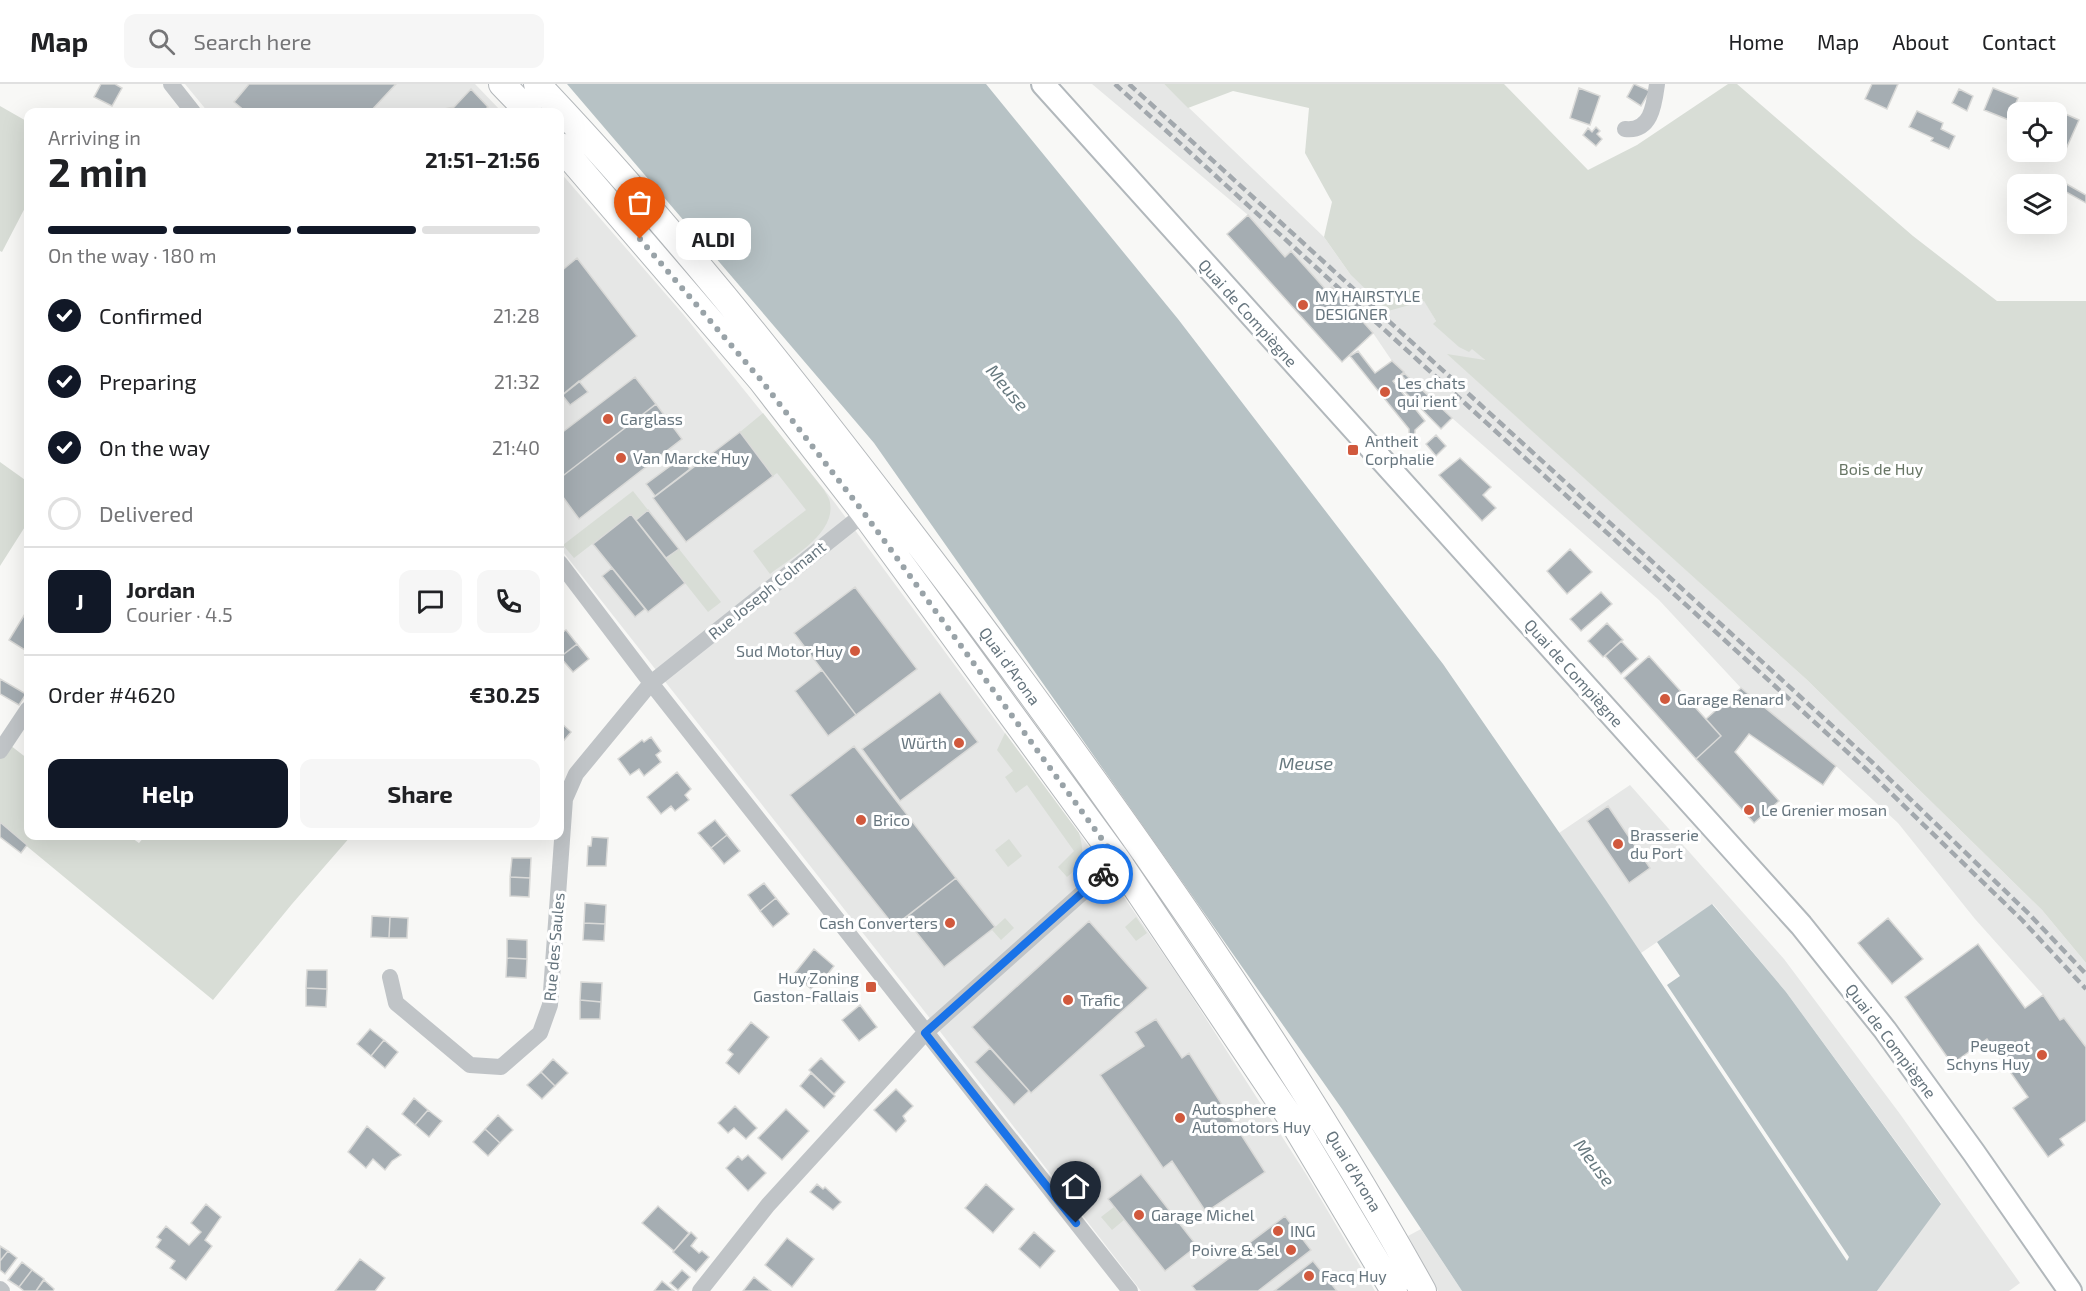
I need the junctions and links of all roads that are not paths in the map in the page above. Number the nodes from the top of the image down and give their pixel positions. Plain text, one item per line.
1 (171, 84) edge
2 (502, 84) edge
3 (537, 84) edge
4 (1043, 84) edge
5 (1657, 84) edge
6 (190, 108) edge
7 (525, 108) edge
8 (559, 108) edge
9 (564, 114) edge
10 (1624, 129) dead end
11 (564, 151) edge
12 (884, 498) junction
13 (864, 513) junction
14 (564, 568) edge
15 (651, 683) junction
16 (24, 715) edge
17 (0, 751) edge
18 (564, 813) edge
19 (562, 840) edge
20 (1138, 845) junction
21 (1118, 861) junction
22 (390, 976) dead end
23 (925, 1033) junction
24 (700, 1291) edge
25 (1130, 1291) edge
26 (1394, 1291) edge
27 (1423, 1291) edge
28 (2070, 1291) edge

1 - 6 street
2 - 7 main road
3 - 8 main road, Quai d'Arona
4 - 28 main road, Quai de Compiègne
5 - 10 street
9 - 12 main road, Quai d'Arona
11 - 13 main road, Quai d'Arona
12 - 13 street, Rue Joseph Colmant
12 - 20 main road, Quai d'Arona
13 - 15 street, Rue Joseph Colmant
13 - 21 main road, Quai d'Arona
14 - 15 street
15 - 18 street, Rue des Saules
15 - 23 street
16 - 17 street
19 - 22 street, Rue des Saules
20 - 21 street
20 - 27 main road, Quai d'Arona
21 - 23 street
21 - 26 main road, Quai d'Arona
23 - 24 street
23 - 25 street

